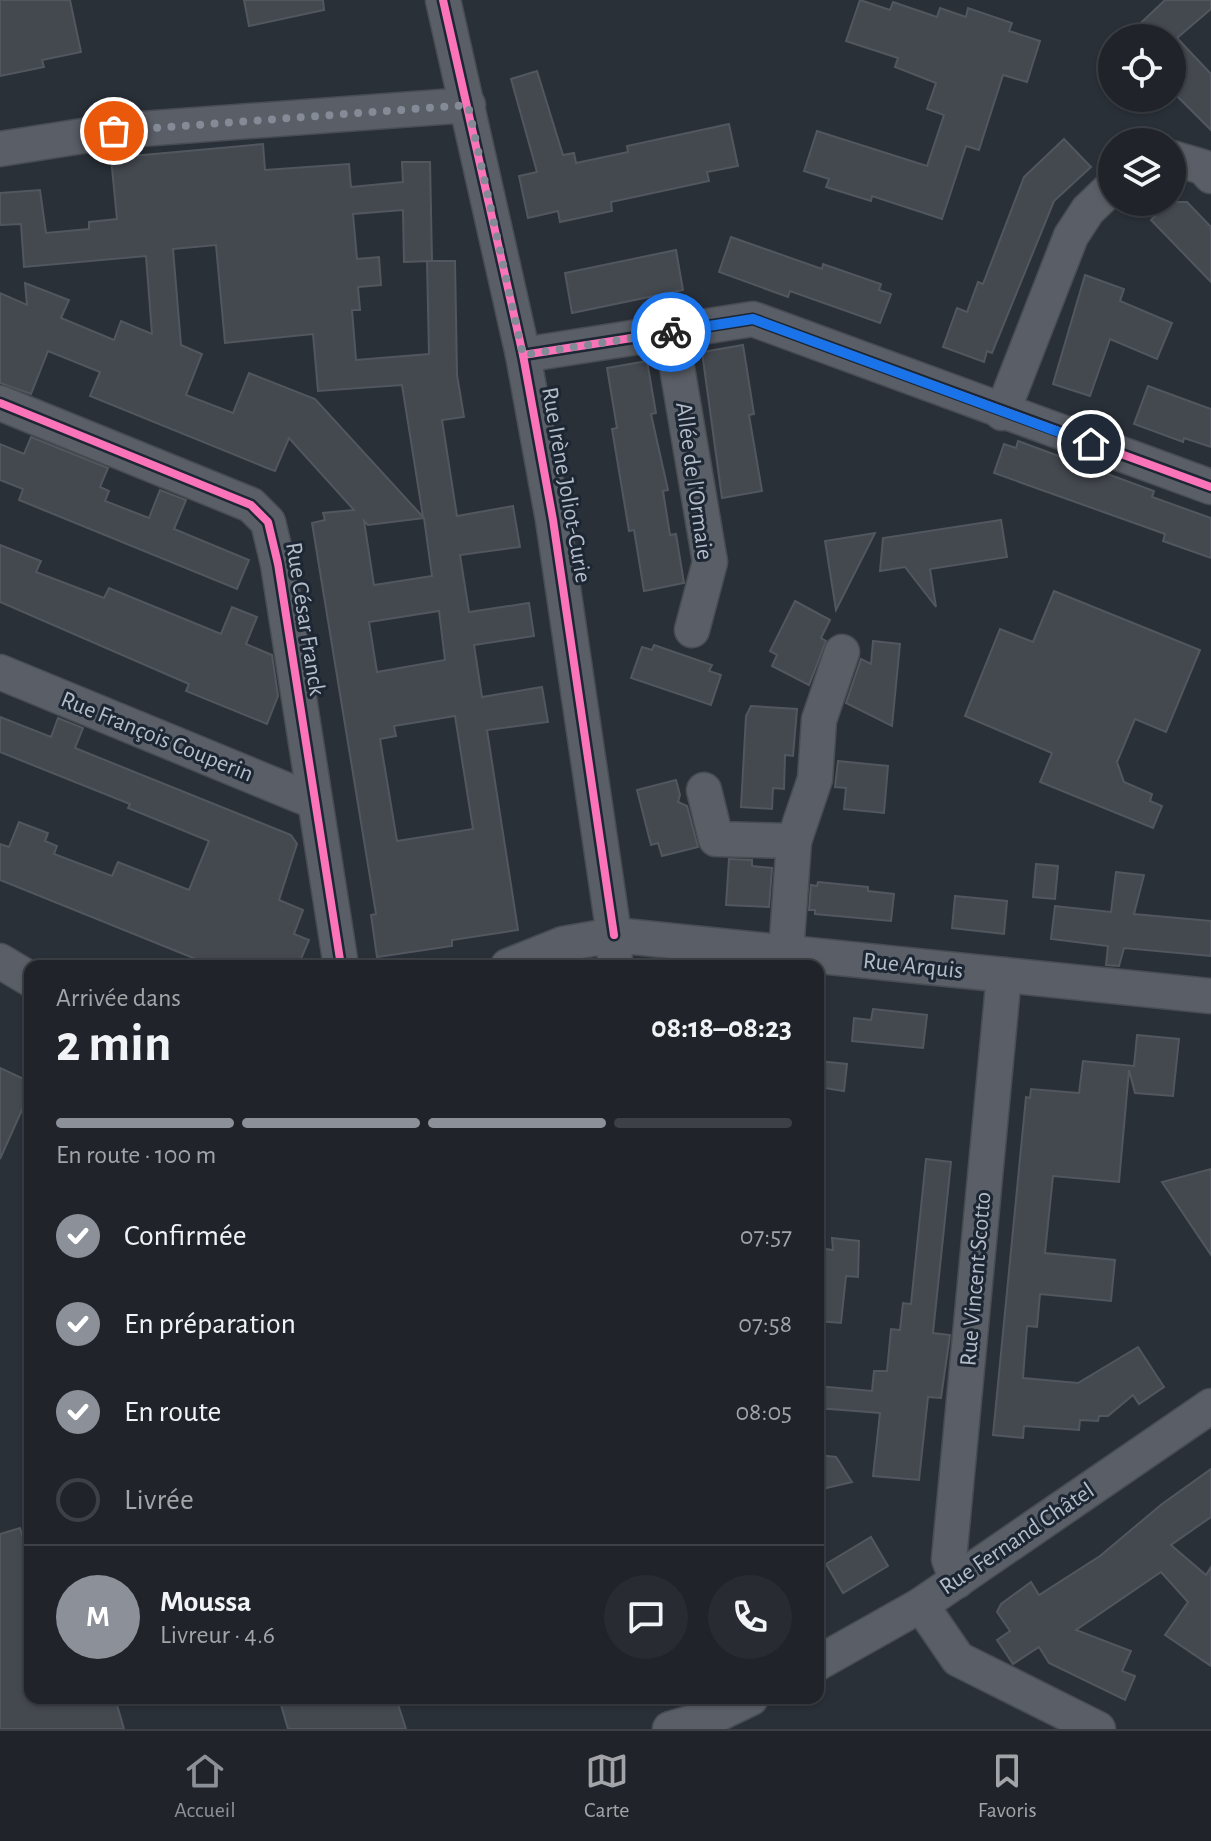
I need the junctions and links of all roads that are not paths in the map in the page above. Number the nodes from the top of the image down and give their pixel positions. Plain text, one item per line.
1 (443, 0) edge
2 (468, 105) junction
3 (0, 149) edge
4 (1186, 162) edge
5 (1211, 176) edge
6 (1098, 200) edge
7 (671, 332) junction
8 (523, 355) junction
9 (0, 403) edge
10 (1002, 413) junction
11 (1211, 487) edge
12 (692, 630) dead end
13 (842, 652) dead end
14 (0, 672) edge
15 (704, 790) dead end
16 (313, 801) junction
17 (794, 841) junction
18 (615, 951) edge
19 (786, 953) junction
20 (340, 960) edge
21 (523, 960) edge
22 (0, 961) edge
23 (24, 975) edge
24 (1004, 975) junction
25 (1211, 996) edge
26 (1211, 1406) edge
27 (957, 1581) junction
28 (921, 1605) junction
29 (824, 1660) edge
30 (738, 1704) edge
31 (715, 1714) edge
32 (670, 1729) edge
33 (1098, 1729) edge

1 - 2 street, Rue Irène Joliot-Curie
2 - 3 street
2 - 8 street, Rue Irène Joliot-Curie
4 - 5 street
6 - 10 street
7 - 8 street
7 - 10 street
7 - 12 street, Allée de l'Ormaie
8 - 18 street, Rue Irène Joliot-Curie
9 - 16 street, Rue César Franck
10 - 11 street
13 - 17 street
14 - 16 street, Rue François Couperin
15 - 17 street
16 - 20 street, Rue César Franck
17 - 19 street
18 - 19 street, Rue Arquis
18 - 21 street, Rue Arquis
19 - 24 street, Rue Arquis
22 - 23 street
24 - 25 street, Rue Arquis
24 - 27 street, Rue Vincent Scotto
26 - 27 street, Rue Fernand Châtel
27 - 28 street, Rue Fernand Châtel
28 - 29 street, Rue Fernand Châtel
28 - 33 street
30 - 31 street
31 - 32 street

